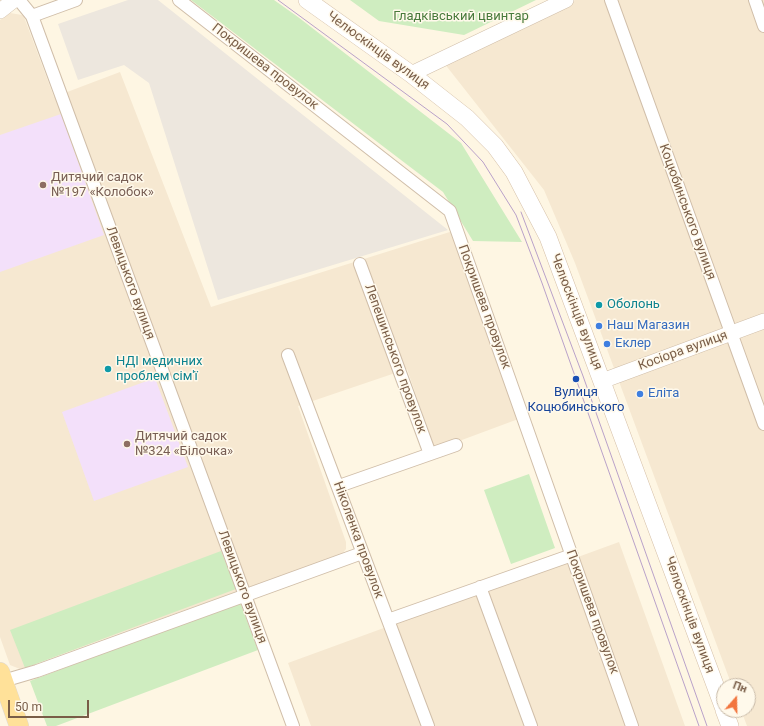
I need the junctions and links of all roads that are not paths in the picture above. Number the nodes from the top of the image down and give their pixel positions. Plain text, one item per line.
1 (14, 0) edge
2 (19, 0) edge
3 (76, 0) edge
4 (179, 0) edge
5 (307, 0) edge
6 (566, 0) edge
7 (612, 0) edge
8 (755, 0) edge
9 (0, 11) edge
10 (32, 16) junction
11 (764, 26) edge
12 (411, 74) junction
13 (360, 264) dead end
14 (764, 321) edge
15 (731, 334) junction
16 (288, 355) dead end
17 (602, 381) junction
18 (764, 424) edge
19 (456, 445) dead end
20 (430, 454) junction
21 (339, 486) junction
22 (362, 553) junction
23 (572, 555) junction
24 (480, 586) junction
25 (245, 594) junction
26 (388, 620) junction
27 (2, 677) edge
28 (716, 687) edge
29 (19, 726) edge
30 (292, 726) edge
31 (428, 726) edge
32 (531, 726) edge
33 (632, 726) edge

1 - 9 street
2 - 10 street, Левицького вулиця
3 - 10 street
4 - 23 street, Покришева провулок
5 - 12 main road, Челюскінців вулиця
6 - 12 street
7 - 15 street, Коцюбинського вулиця
8 - 11 street
10 - 25 street, Левицького вулиця
12 - 17 main road, Челюскінців вулиця
13 - 20 street, Лепешинського провулок
14 - 15 street, Косіора вулиця
15 - 17 street, Косіора вулиця
15 - 18 street, Коцюбинського вулиця
16 - 21 street, Ніколенка провулок
17 - 28 main road, Челюскінців вулиця
19 - 20 street
20 - 21 street
21 - 22 street, Ніколенка провулок
22 - 25 street
22 - 26 street, Ніколенка провулок
23 - 24 street
23 - 33 street, Покришева провулок
24 - 26 street
24 - 32 street
25 - 27 street
25 - 30 street, Левицького вулиця
26 - 31 street, Ніколенка провулок
27 - 29 main road

